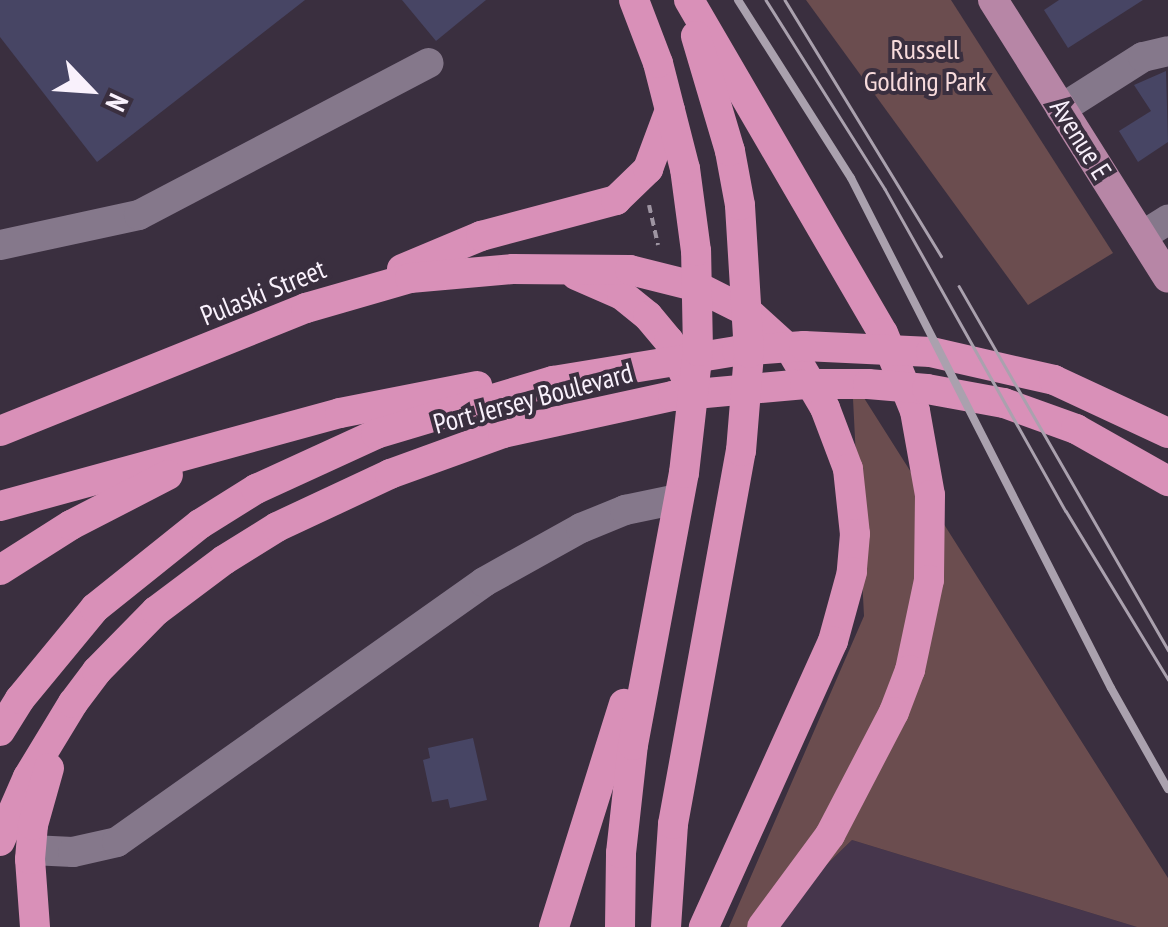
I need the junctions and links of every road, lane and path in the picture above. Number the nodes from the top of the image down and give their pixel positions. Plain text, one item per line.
1 (634, 0) edge
2 (686, 0) edge
3 (993, 0) edge
4 (1168, 51) edge
5 (428, 63) dead end
6 (671, 107) junction
7 (1061, 108) junction
8 (648, 200) dead end
9 (1155, 228) edge
10 (0, 245) edge
11 (658, 245) dead end
12 (564, 270) junction
13 (1168, 278) edge
14 (698, 287) junction
15 (358, 289) junction
16 (748, 312) junction
17 (614, 368) junction
18 (747, 392) junction
19 (825, 408) junction
20 (693, 416) junction
21 (1, 429) edge
22 (1168, 433) edge
23 (244, 440) junction
24 (1168, 481) edge
25 (678, 499) junction
26 (0, 506) edge
27 (670, 547) junction
28 (0, 570) edge
29 (73, 704) junction
30 (0, 731) edge
31 (0, 842) edge
32 (31, 850) junction
33 (35, 927) edge
34 (554, 927) edge
35 (620, 927) edge
36 (666, 927) edge
37 (704, 927) edge
38 (762, 927) edge

1 - 6 highway
2 - 16 highway
2 - 38 highway
3 - 7 main road, Avenue E
4 - 7 lane
5 - 10 lane
6 - 14 highway
6 - 15 highway
7 - 9 main road, Avenue E
8 - 11 path
9 - 13 main road, Avenue E
12 - 14 highway, Pulaski Street
12 - 15 highway, Pulaski Street
12 - 20 highway, Pulaski Street
14 - 16 highway, Pulaski Street
14 - 20 highway
15 - 21 highway, Pulaski Street
16 - 18 highway
16 - 19 highway, Pulaski Street
17 - 22 highway, Port Jersey Boulevard
17 - 23 highway
17 - 30 highway, Port Jersey Boulevard
18 - 19 highway
18 - 20 highway
18 - 36 highway
19 - 37 highway, Pulaski Street
20 - 25 highway
23 - 26 highway
23 - 28 highway
24 - 29 highway, Port Jersey Boulevard
25 - 27 highway
25 - 32 lane
27 - 34 highway
27 - 35 highway
29 - 31 highway, Port Jersey Boulevard
29 - 32 highway
32 - 33 highway

